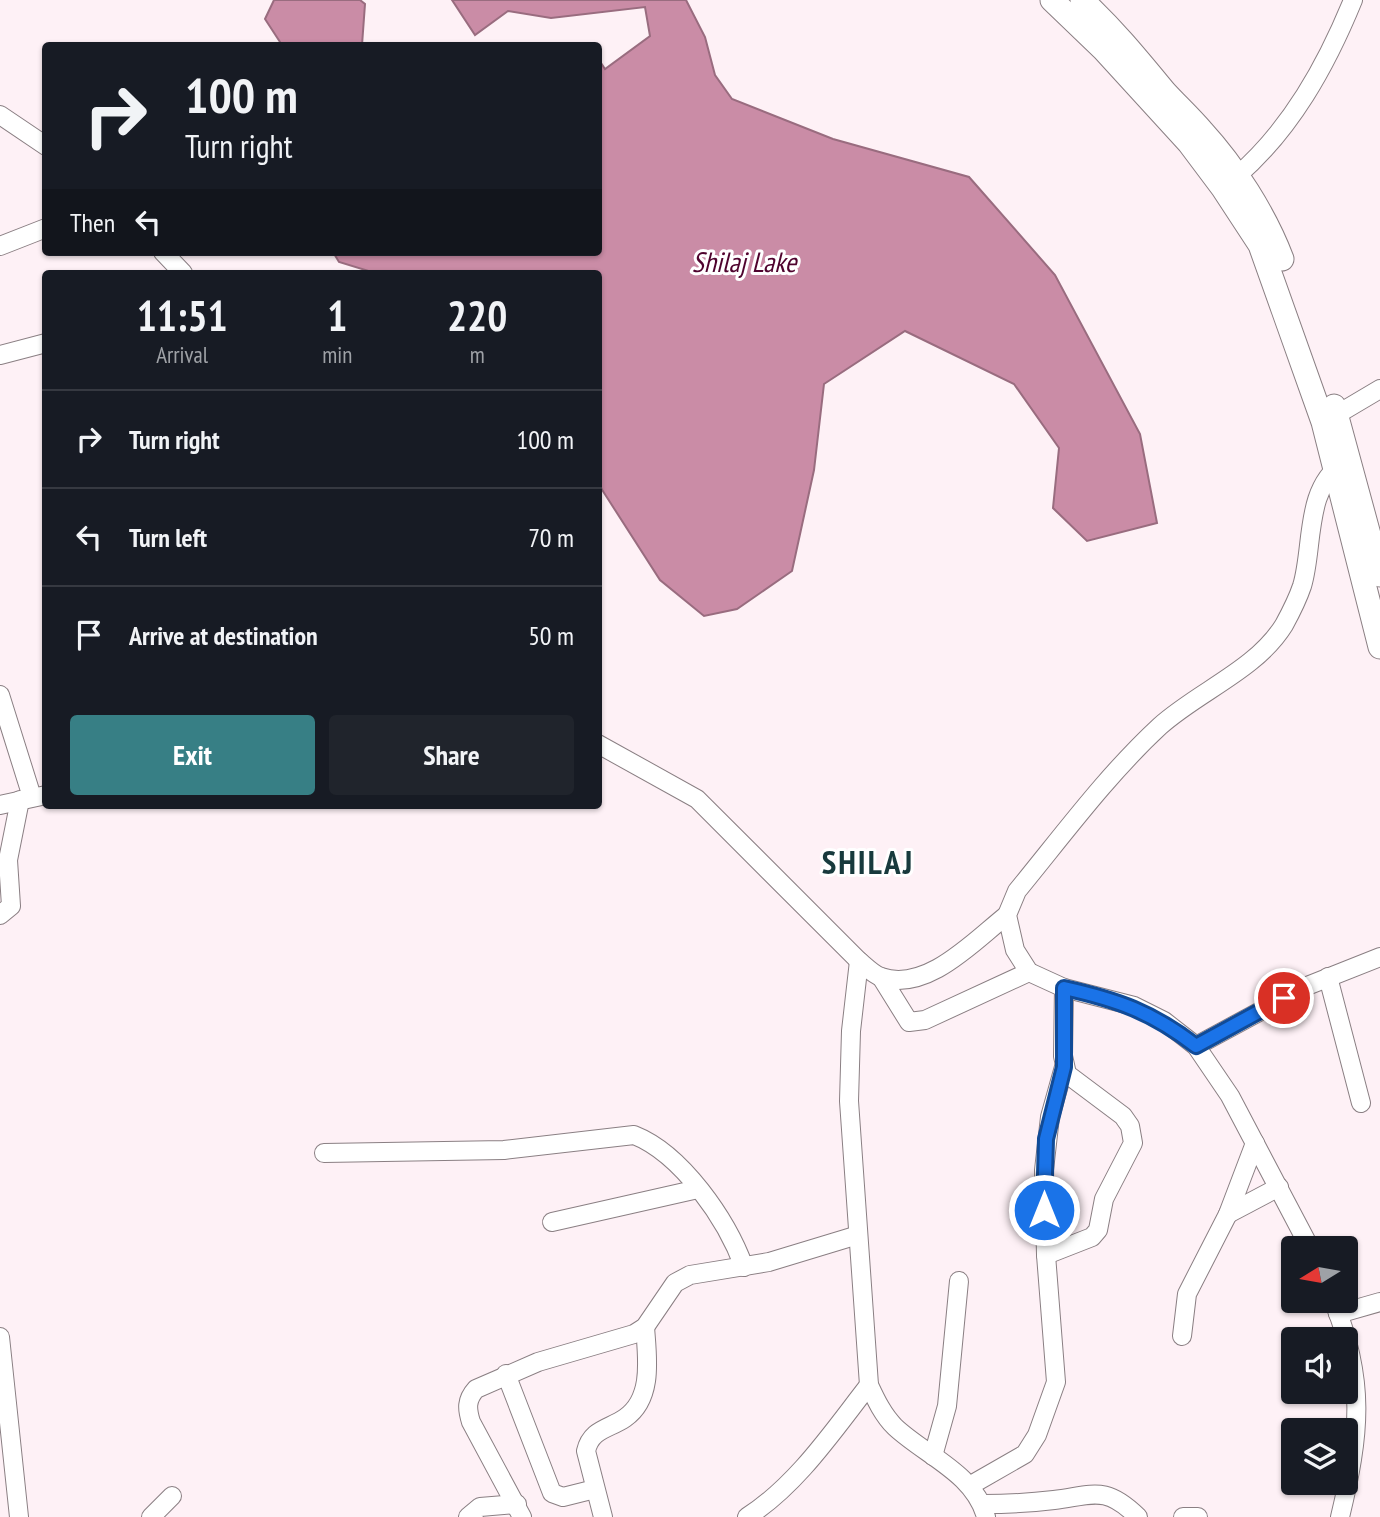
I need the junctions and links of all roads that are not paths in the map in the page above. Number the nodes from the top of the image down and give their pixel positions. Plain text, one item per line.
1 (1052, 0) edge
2 (1082, 0) edge
3 (1353, 0) edge
4 (0, 115) edge
5 (42, 143) edge
6 (1237, 176) junction
7 (42, 230) edge
8 (0, 246) edge
9 (167, 256) edge
10 (180, 270) edge
11 (42, 344) edge
12 (0, 355) edge
13 (1380, 389) edge
14 (1330, 418) junction
15 (1342, 463) junction
16 (1380, 575) edge
17 (1380, 647) edge
18 (0, 695) edge
19 (602, 746) edge
20 (32, 797) edge
21 (0, 805) edge
22 (0, 915) edge
23 (1007, 915) junction
24 (1380, 957) edge
25 (859, 961) junction
26 (1029, 972) junction
27 (881, 977) junction
28 (1328, 977) junction
29 (1064, 988) junction
30 (1196, 1046) junction
31 (1064, 1067) junction
32 (1361, 1103) dead end
33 (1255, 1143) junction
34 (324, 1153) dead end
35 (1279, 1187) junction
36 (698, 1189) junction
37 (1228, 1214) junction
38 (552, 1222) dead end
39 (858, 1235) junction
40 (1304, 1236) edge
41 (1046, 1255) junction
42 (744, 1267) junction
43 (959, 1281) dead end
44 (1380, 1302) edge
45 (1358, 1304) edge
46 (1337, 1313) edge
47 (645, 1327) junction
48 (1182, 1336) dead end
49 (0, 1337) edge
50 (506, 1374) junction
51 (869, 1385) junction
52 (933, 1456) junction
53 (971, 1485) junction
54 (595, 1489) junction
55 (172, 1496) dead end
56 (519, 1511) edge
57 (984, 1511) edge
58 (19, 1517) edge
59 (151, 1517) edge
60 (468, 1517) edge
61 (603, 1517) edge
62 (747, 1517) edge
63 (1138, 1517) edge
64 (1184, 1517) edge
65 (1198, 1517) edge
66 (1340, 1517) edge

1 - 14 main road
2 - 6 main road
3 - 6 street
4 - 5 street
6 - 14 main road
7 - 8 street
9 - 10 street
11 - 12 street
13 - 14 street
14 - 15 main road
15 - 16 main road
15 - 17 main road
15 - 23 street
18 - 20 street
19 - 25 street
20 - 21 street
20 - 22 street
23 - 26 street
23 - 27 street
24 - 28 street
25 - 27 street
25 - 39 street
26 - 27 street
26 - 29 street
28 - 30 street
28 - 32 street
29 - 30 street
29 - 31 street
30 - 33 street
31 - 41 street
31 - 41 street
33 - 35 street
33 - 37 street
34 - 36 street
35 - 37 street
35 - 40 street
36 - 38 street
36 - 42 street
37 - 48 street
39 - 42 street
39 - 51 street
41 - 53 street
42 - 47 street
43 - 52 street
44 - 45 street
46 - 66 street
47 - 50 street
47 - 54 street
49 - 58 street
50 - 54 street
50 - 56 street
51 - 52 street
51 - 62 street
52 - 53 street
53 - 57 street
54 - 61 street
55 - 59 street
56 - 60 street
57 - 63 street
64 - 65 street

